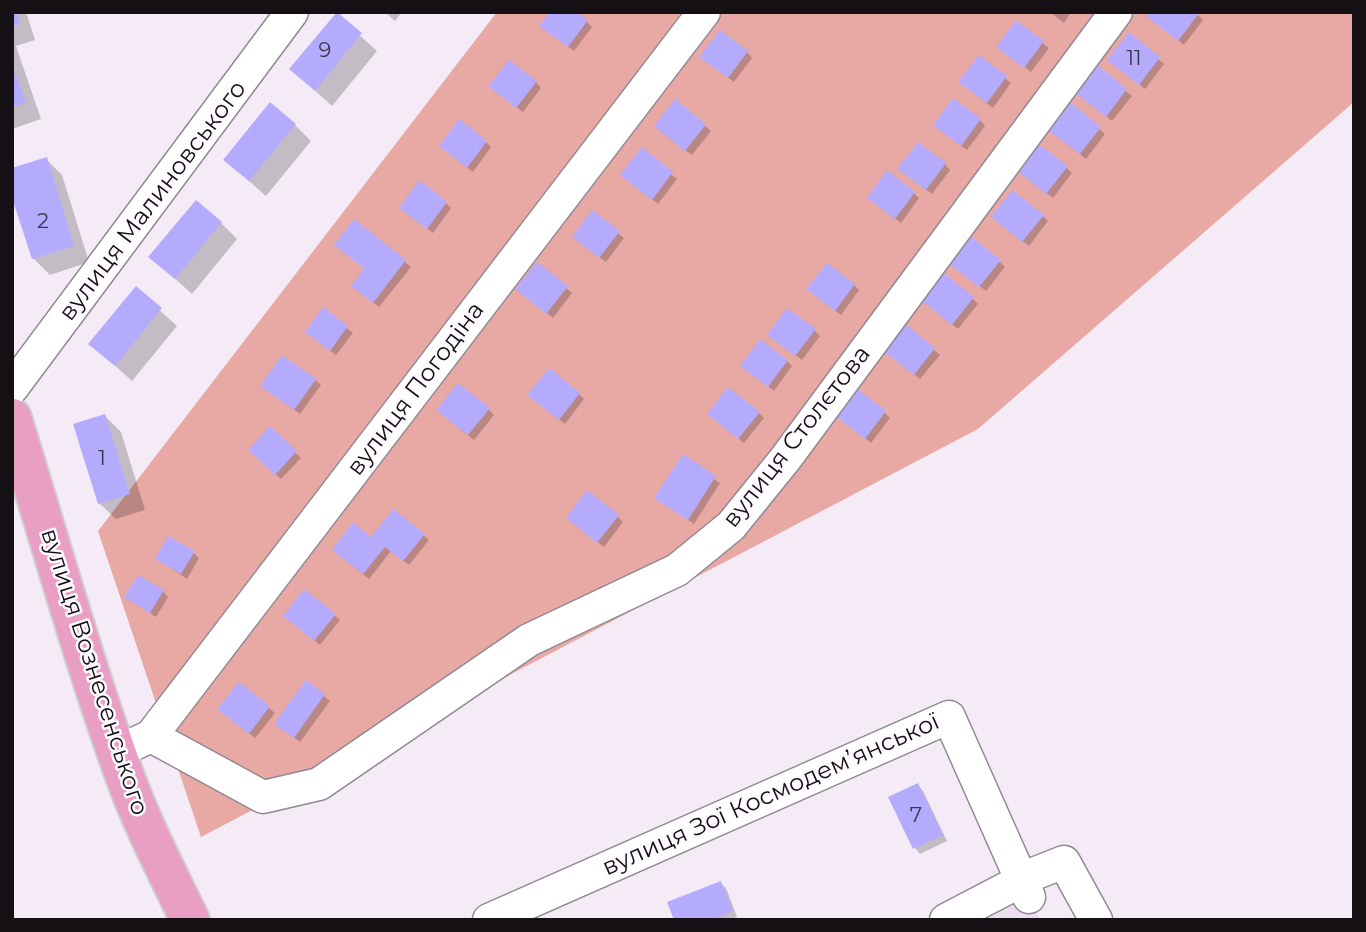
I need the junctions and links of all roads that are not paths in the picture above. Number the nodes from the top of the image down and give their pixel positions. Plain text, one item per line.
1 (292, 12) edge
2 (704, 12) edge
3 (1116, 12) edge
4 (12, 388) edge
5 (12, 418) edge
6 (134, 744) junction
7 (1028, 884) junction
8 (190, 920) edge
9 (489, 920) edge
10 (946, 920) edge
11 (1096, 920) edge

1 - 4 street, вулиця Малиновського
2 - 6 street, вулиця Погодіна
3 - 6 street, вулиця Столєтова
5 - 6 main road, вулиця Вознесенського
6 - 8 main road, вулиця Вознесенського
7 - 9 street, вулиця Зої Космодем’янської
7 - 10 street
7 - 11 street

